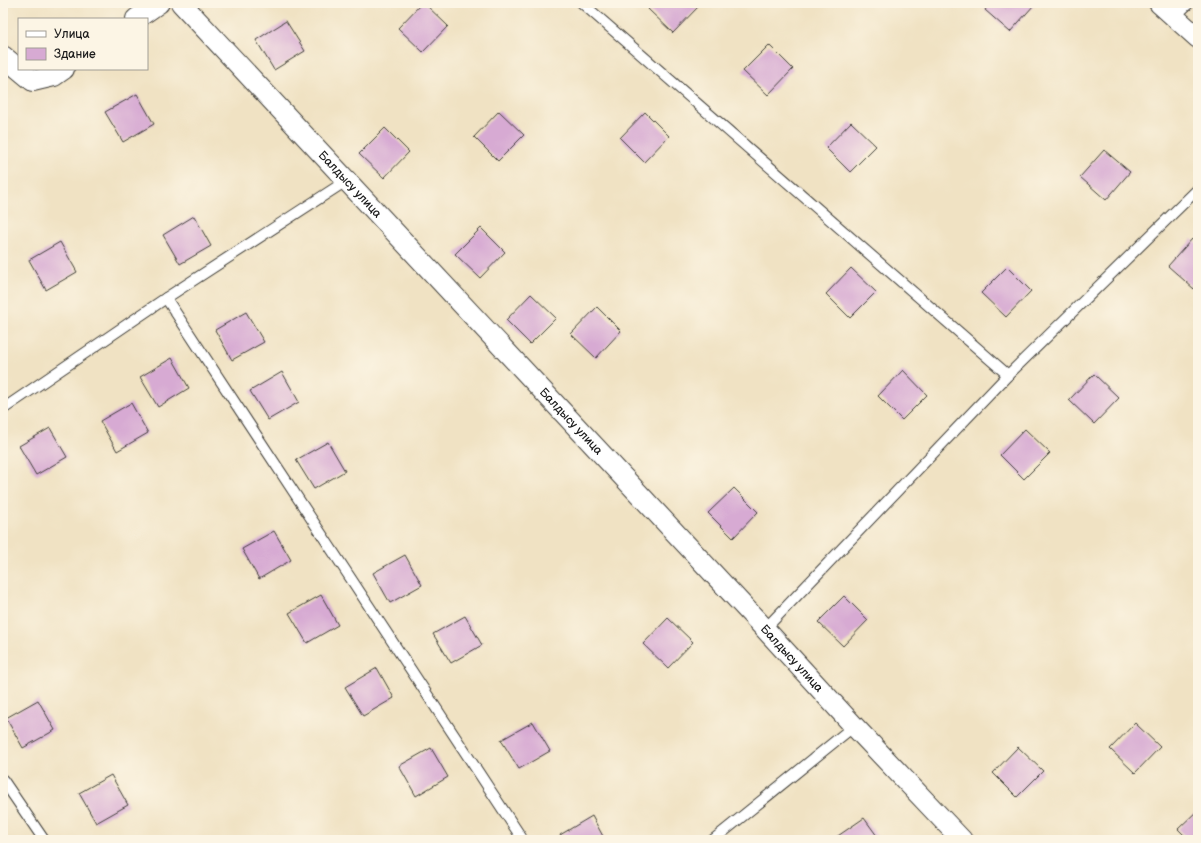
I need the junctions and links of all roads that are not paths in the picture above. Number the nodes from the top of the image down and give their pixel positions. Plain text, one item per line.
1 (159, 3) edge
2 (181, 3) edge
3 (582, 3) edge
4 (1159, 3) edge
5 (1189, 3) edge
6 (1174, 16) junction
7 (137, 18) edge
8 (1198, 38) edge
9 (3, 56) edge
10 (18, 68) edge
11 (20, 70) edge
12 (63, 70) edge
13 (346, 181) junction
14 (1198, 189) edge
15 (166, 298) junction
16 (1008, 376) junction
17 (3, 409) edge
18 (765, 629) junction
19 (854, 726) junction
20 (3, 780) edge
21 (44, 840) edge
22 (523, 840) edge
23 (713, 840) edge
24 (962, 840) edge

1 - 7 street
2 - 13 street, Балдысу улица
3 - 16 lane
4 - 6 street
5 - 6 lane
6 - 8 street
9 - 10 street
11 - 12 street
13 - 15 lane
13 - 18 street, Балдысу улица
14 - 16 lane
15 - 17 lane
15 - 22 lane
16 - 18 lane
18 - 19 street, Балдысу улица
19 - 23 lane
19 - 24 street, Балдысу улица
20 - 21 lane

